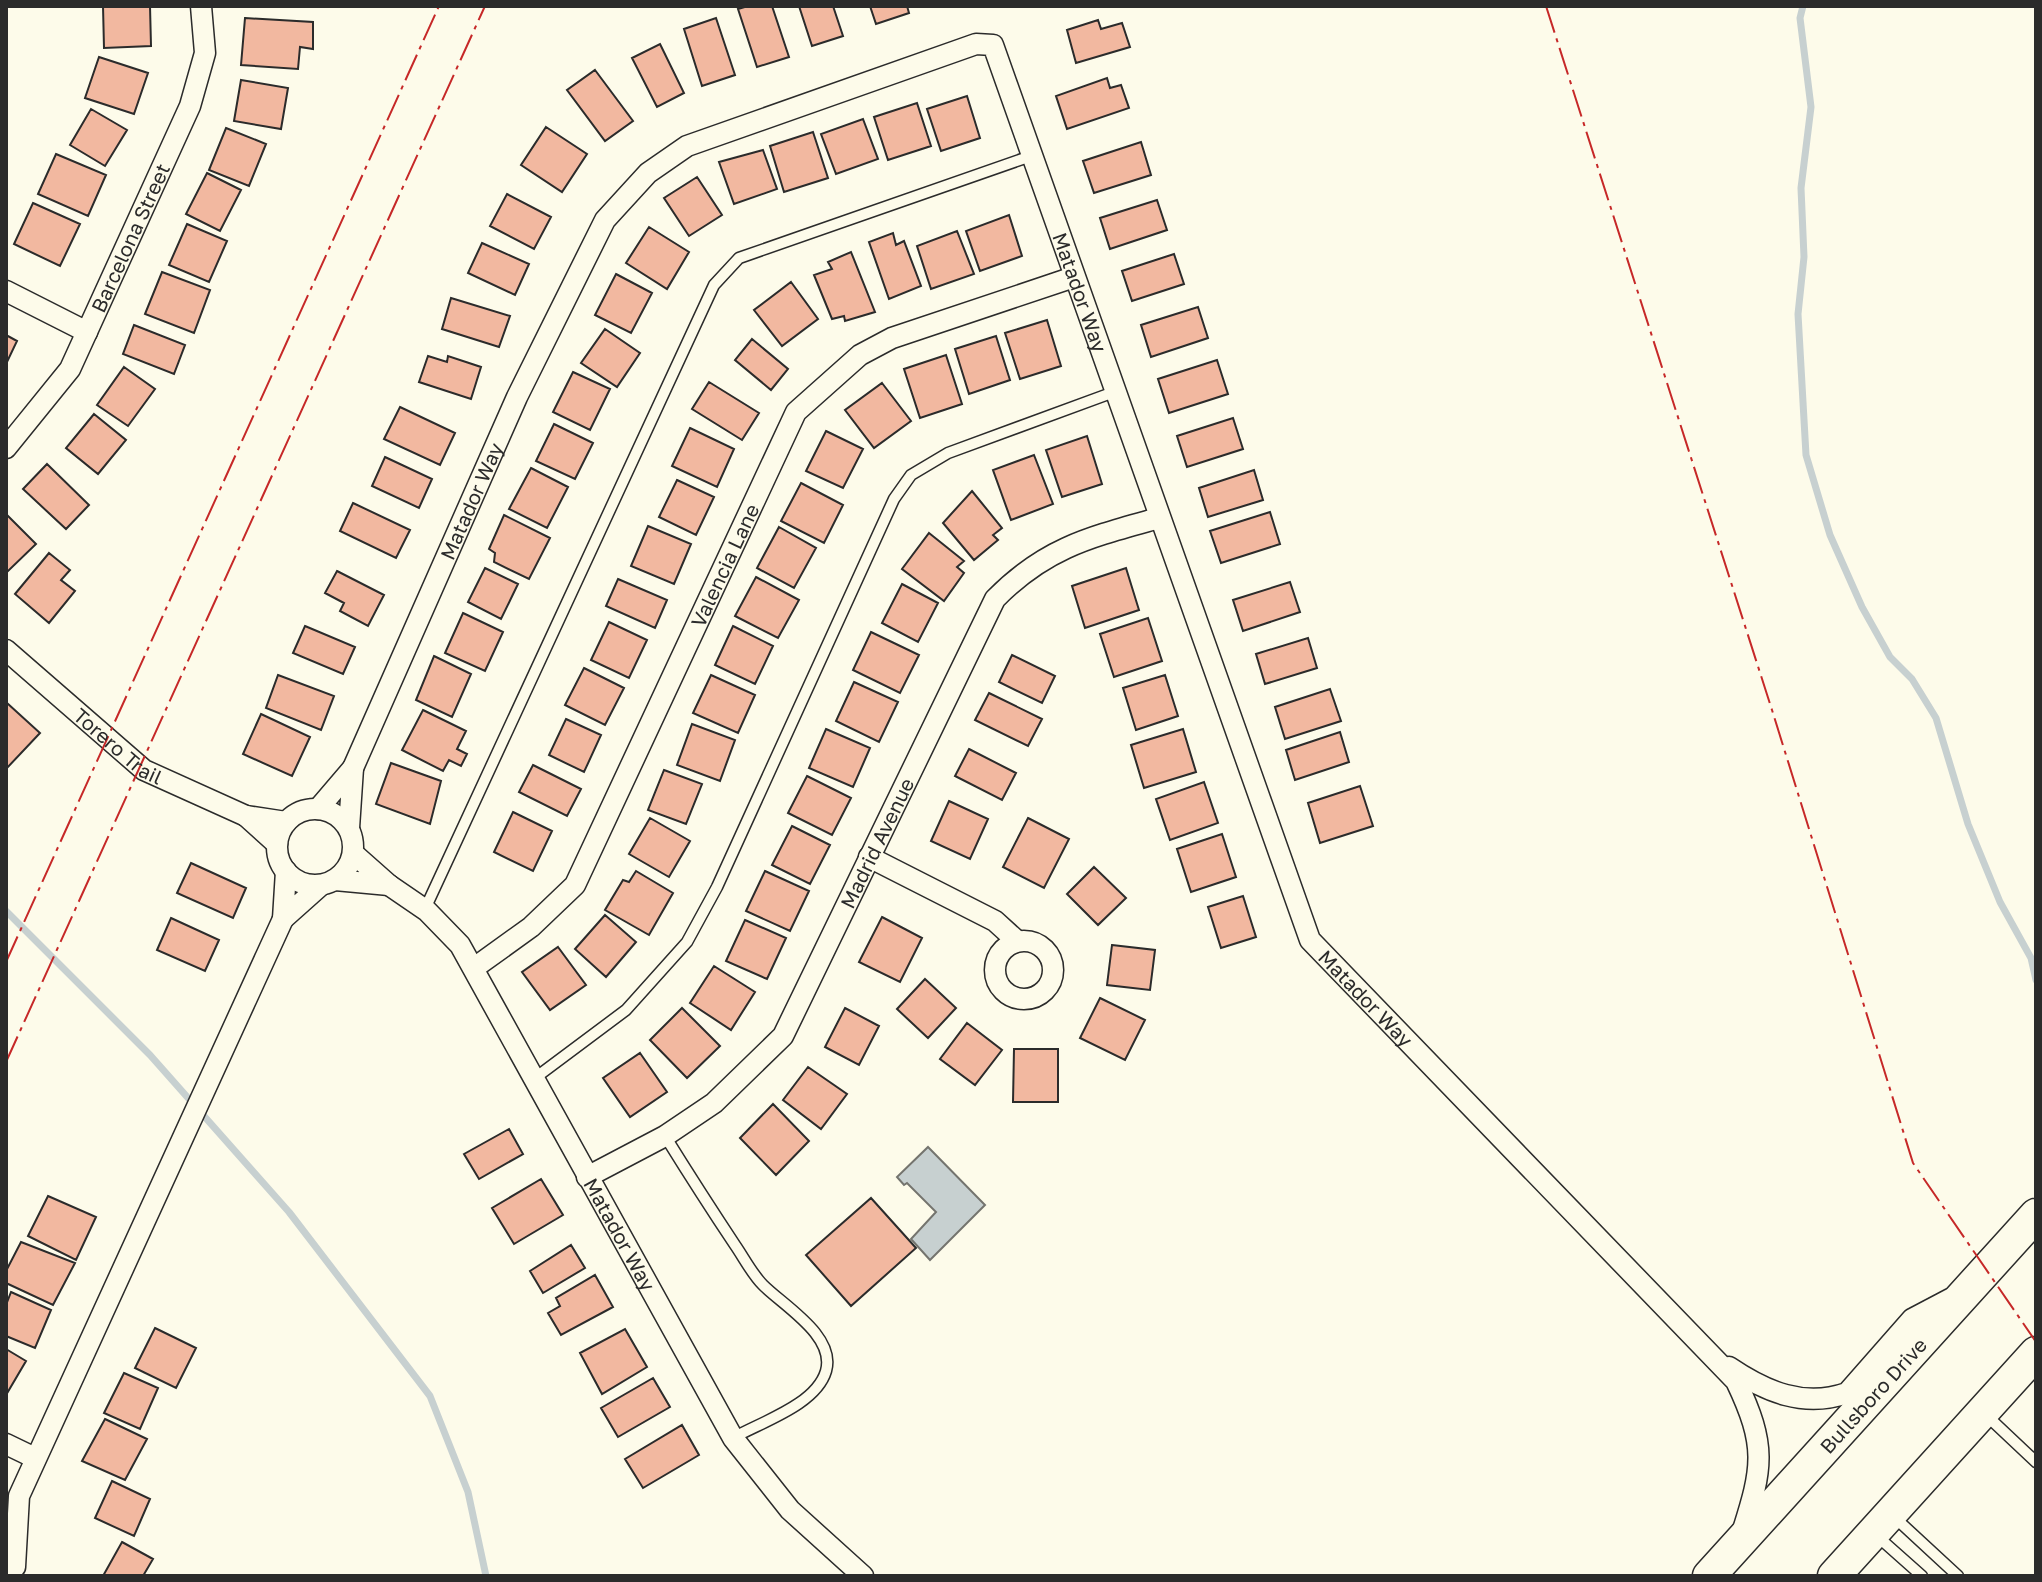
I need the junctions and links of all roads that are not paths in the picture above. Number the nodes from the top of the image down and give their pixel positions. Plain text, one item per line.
1 (201, 6) edge
2 (1031, 156) junction
3 (1074, 277) junction
4 (6, 291) edge
5 (87, 332) junction
6 (1114, 392) junction
7 (6, 448) edge
8 (1159, 518) junction
9 (6, 650) edge
10 (353, 768) junction
11 (318, 809) junction
12 (246, 816) junction
13 (286, 822) junction
14 (349, 828) junction
15 (277, 844) junction
16 (354, 854) junction
17 (869, 857) junction
18 (286, 871) junction
19 (328, 883) junction
20 (389, 885) junction
21 (425, 909) junction
22 (283, 919) junction
23 (1017, 941) dead end
24 (474, 968) junction
25 (535, 1078) junction
26 (665, 1136) junction
27 (587, 1177) junction
28 (2036, 1215) edge
29 (1969, 1290) junction
30 (1700, 1346) junction
31 (2036, 1353) edge
32 (1983, 1413) junction
33 (733, 1438) junction
34 (6, 1444) edge
35 (35, 1458) junction
36 (2036, 1462) edge
37 (1881, 1523) junction
38 (1743, 1539) junction
39 (15, 1567) dead end
40 (863, 1576) edge
41 (1709, 1576) edge
42 (1719, 1576) edge
43 (1834, 1576) edge
44 (1922, 1576) edge
45 (1958, 1576) edge

1 - 5 street, Barcelona Street
2 - 3 street, Matador Way
2 - 10 street, Matador Way
2 - 21 lane
3 - 6 street, Matador Way
3 - 24 street, Valencia Lane
4 - 5 street
5 - 7 street, Barcelona Street
6 - 8 street, Matador Way
6 - 25 lane
8 - 17 street, Madrid Avenue
8 - 30 street, Matador Way
9 - 12 street, Torero Trail
10 - 11 street, Matador Way
10 - 14 street, Matador Way
11 - 13 street
11 - 14 street
12 - 13 street, Torero Trail
12 - 15 street, Torero Trail
13 - 15 street
14 - 16 street
15 - 18 street
16 - 19 street
16 - 20 street, Matador Way
17 - 23 street
17 - 26 street, Madrid Avenue
18 - 19 street
18 - 22 street
19 - 20 street, Matador Way
19 - 22 street
20 - 21 street, Matador Way
21 - 24 street, Matador Way
22 - 35 street
24 - 25 street, Matador Way
25 - 27 street, Matador Way
26 - 27 street, Madrid Avenue
26 - 33 lane
27 - 33 street, Matador Way
28 - 29 main road, Bullsboro Drive
29 - 30 street
29 - 38 main road, Bullsboro Drive
30 - 38 street, Matador Way
31 - 32 main road
32 - 36 lane
32 - 37 main road
33 - 40 street, Matador Way
34 - 35 street
35 - 39 street
37 - 43 main road
37 - 44 lane
37 - 45 lane
38 - 41 main road, Bullsboro Drive
38 - 42 main road

